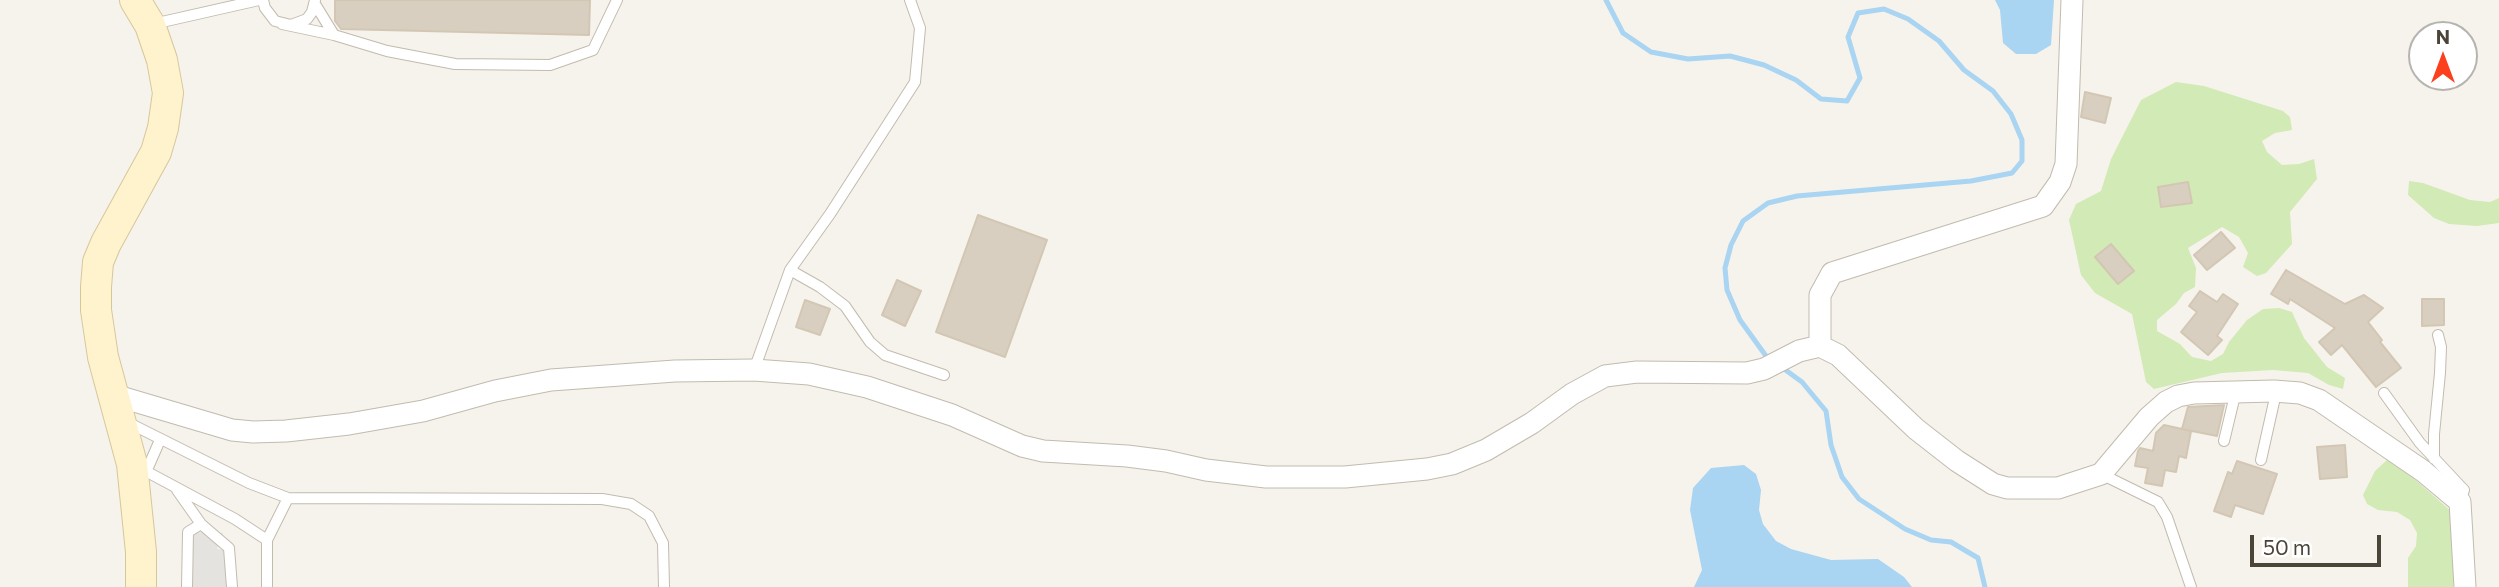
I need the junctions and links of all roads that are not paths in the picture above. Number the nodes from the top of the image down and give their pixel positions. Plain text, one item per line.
1 (261, 0) edge
2 (910, 0) edge
3 (2072, 0) edge
4 (618, 1) edge
5 (315, 2) edge
6 (142, 12) edge
7 (282, 24) junction
8 (334, 35) junction
9 (790, 270) junction
10 (2438, 335) dead end
11 (1820, 346) junction
12 (754, 370) junction
13 (944, 375) dead end
14 (2236, 391) junction
15 (2274, 391) junction
16 (2384, 393) dead end
17 (118, 407) junction
18 (160, 440) junction
19 (2224, 441) dead end
20 (2434, 459) junction
21 (2261, 460) dead end
22 (139, 468) junction
23 (2101, 474) junction
24 (175, 488) junction
25 (288, 498) junction
26 (2460, 502) junction
27 (201, 524) junction
28 (267, 540) junction
29 (141, 587) edge
30 (187, 587) edge
31 (232, 587) edge
32 (267, 587) edge
33 (664, 587) edge
34 (2191, 587) edge
35 (2465, 587) edge

1 - 6 lane
1 - 7 lane
2 - 9 lane
3 - 11 street
4 - 8 lane
5 - 7 lane
5 - 8 lane
6 - 17 main road
7 - 8 lane
9 - 12 lane
9 - 13 lane
10 - 20 lane
11 - 12 street
11 - 23 street
12 - 17 street
14 - 15 street
14 - 19 lane
14 - 23 street
15 - 21 lane
15 - 26 street
16 - 20 lane
17 - 18 lane
17 - 22 main road
18 - 22 lane
18 - 25 lane
20 - 26 lane
22 - 24 lane
22 - 29 main road
23 - 34 lane
24 - 27 lane
24 - 28 lane
25 - 28 lane
25 - 33 lane
26 - 35 street
27 - 30 lane
27 - 31 lane
28 - 32 lane

